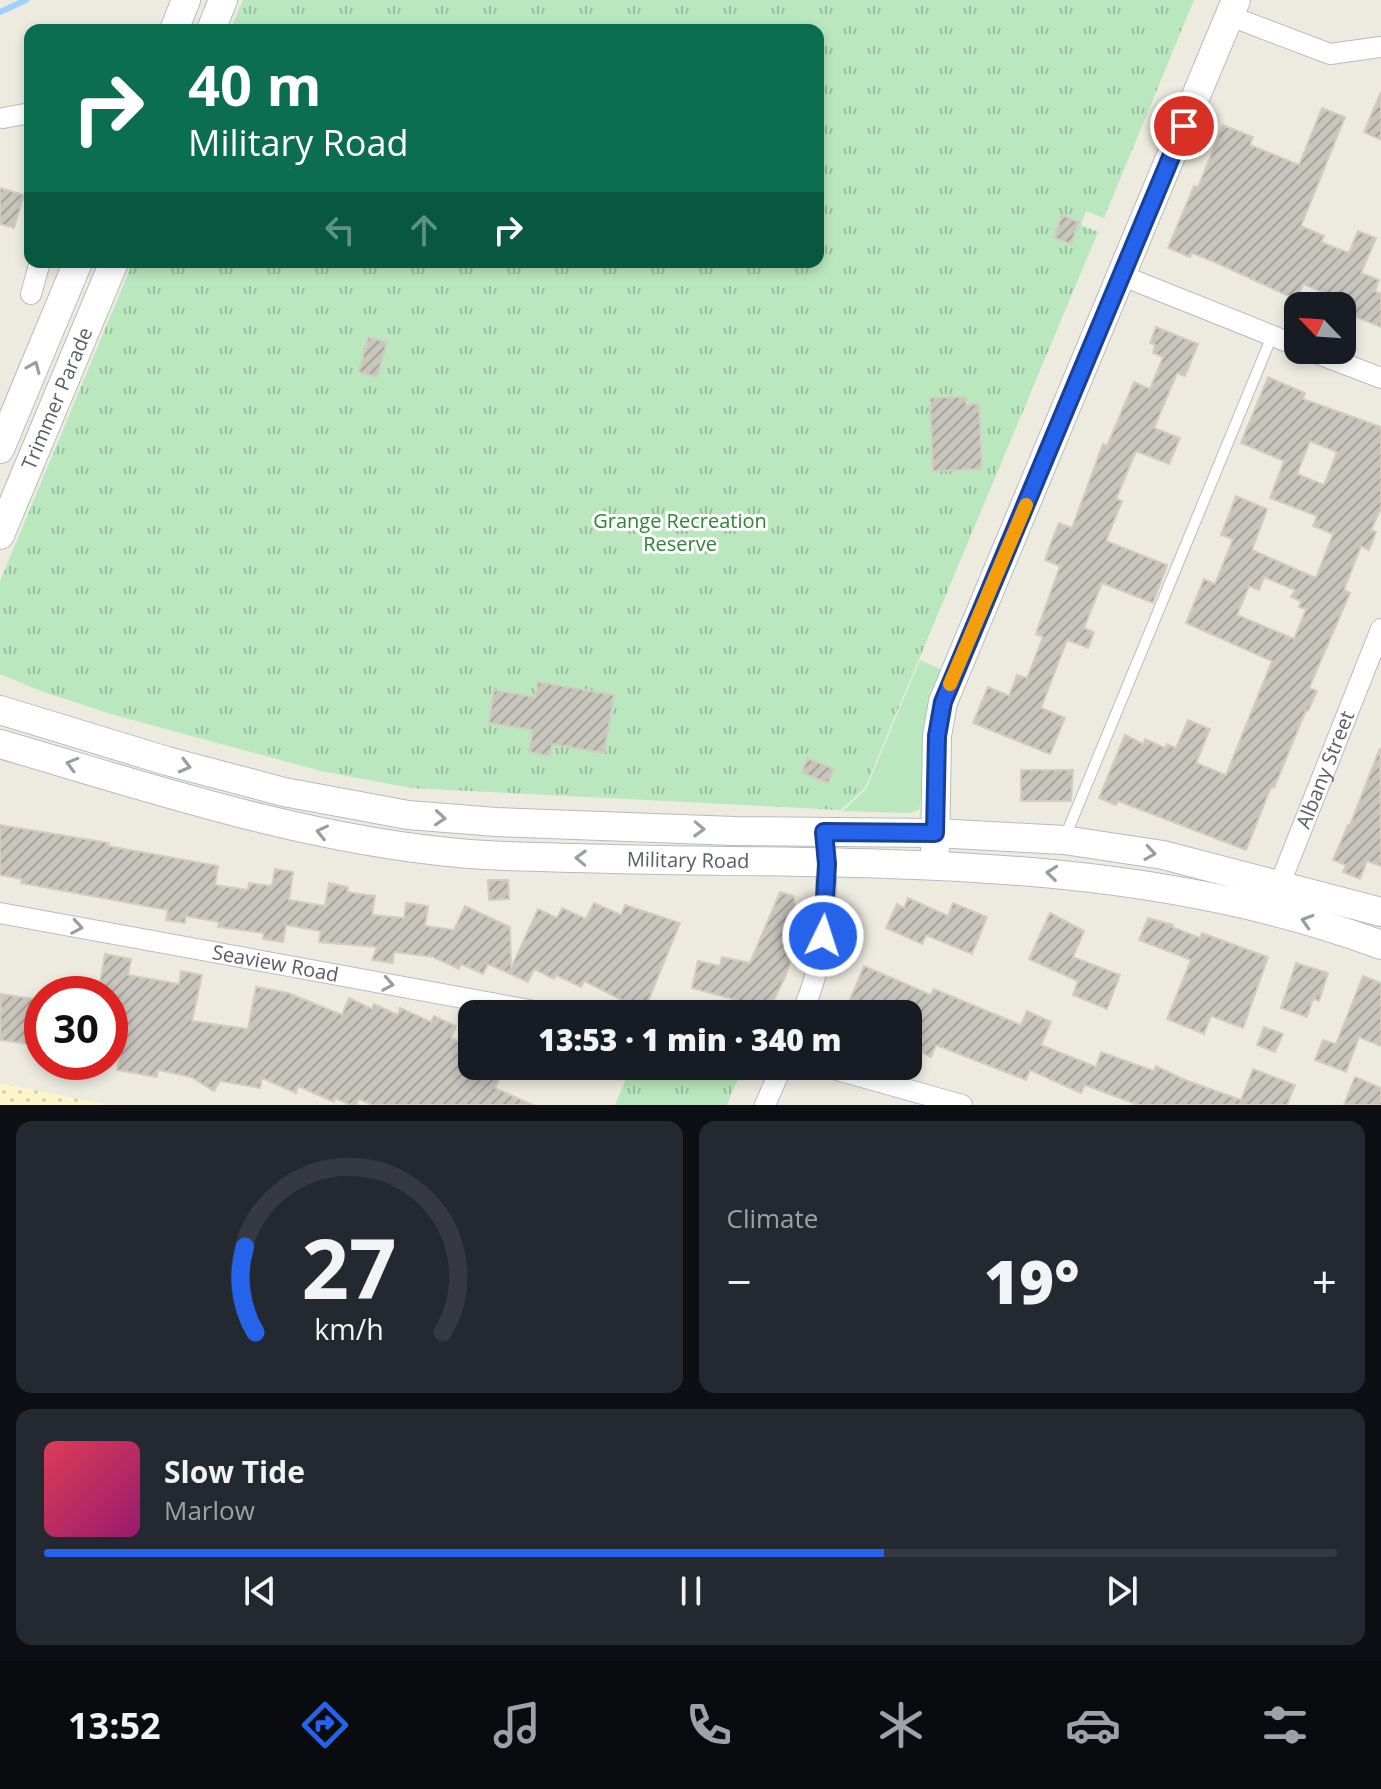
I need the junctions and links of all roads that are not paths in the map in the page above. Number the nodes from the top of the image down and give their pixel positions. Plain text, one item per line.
1 (186, 0) edge
2 (223, 0) edge
3 (1233, 8) edge
4 (176, 24) edge
5 (213, 24) edge
6 (1381, 47) edge
7 (24, 114) edge
8 (3, 118) dead end
9 (38, 268) edge
10 (76, 268) edge
11 (111, 268) edge
12 (1123, 276) junction
13 (31, 294) dead end
14 (1272, 336) junction
15 (1284, 341) edge
16 (1344, 364) edge
17 (1381, 378) edge
18 (13, 445) edge
19 (0, 535) edge
20 (1381, 629) edge
21 (2, 709) edge
22 (0, 744) edge
23 (824, 832) junction
24 (935, 833) junction
25 (1064, 840) junction
26 (827, 864) junction
27 (935, 866) junction
28 (1280, 884) junction
29 (1269, 911) junction
30 (1381, 912) edge
31 (0, 913) edge
32 (1381, 945) edge
33 (475, 1000) edge
34 (806, 1000) edge
35 (776, 1080) edge
36 (873, 1080) edge
37 (765, 1105) edge
38 (962, 1105) edge

1 - 4 main road
2 - 5 main road
3 - 6 street
3 - 12 main road
7 - 8 street
9 - 13 street
18 -> 10 main road, Trimmer Parade
11 - 18 main road, Trimmer Parade
12 - 14 street
12 - 24 main road
14 - 15 street
14 - 25 lane
16 - 17 street
18 - 19 main road, Trimmer Parade
20 - 28 street, Albany Street
21 -> 23 main road, Military Road
26 -> 22 main road, Military Road
23 - 24 main road, Military Road
23 - 26 street
24 - 25 main road, Military Road
24 - 27 main road
25 -> 28 main road, Military Road
26 - 27 main road, Military Road
26 - 34 street
29 -> 27 main road, Military Road
28 - 29 street, Albany Street
28 - 30 main road, Military Road
32 -> 29 main road, Military Road
31 -> 33 street, Seaview Road
35 - 37 street
36 - 38 street

